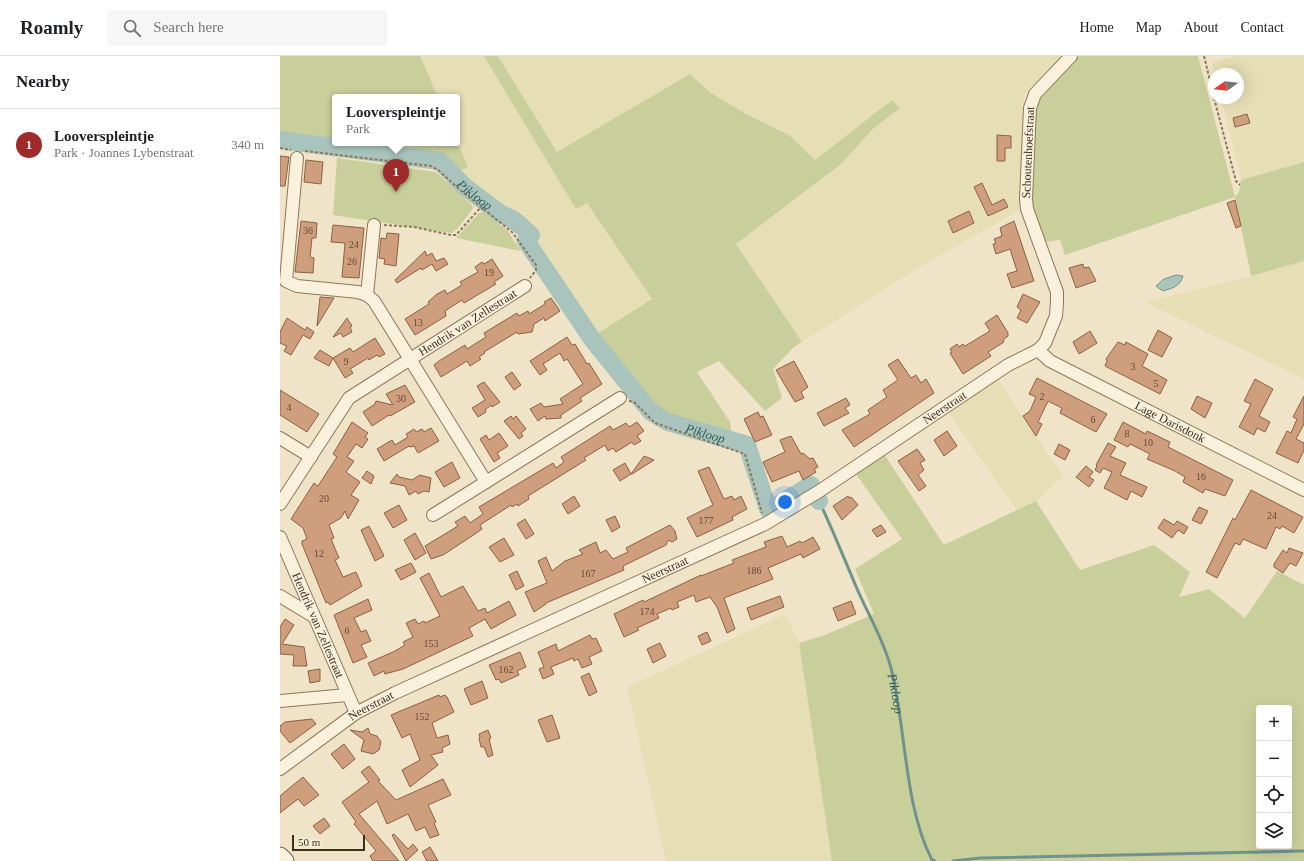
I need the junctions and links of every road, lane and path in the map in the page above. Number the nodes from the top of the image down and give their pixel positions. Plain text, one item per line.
1 (1071, 56) edge
2 (1204, 56) edge
3 (1208, 72) edge
4 (1216, 104) edge
5 (280, 148) edge
6 (297, 158) dead end
7 (1240, 185) dead end
8 (481, 207) junction
9 (374, 225) joint
10 (525, 286) joint
11 (367, 295) junction
12 (1038, 350) junction
13 (410, 358) junction
14 (620, 398) joint
15 (280, 438) edge
16 (311, 457) junction
17 (486, 482) junction
18 (1304, 490) edge
19 (280, 504) edge
20 (433, 515) dead end
21 (765, 524) junction
22 (280, 537) edge
23 (280, 596) edge
24 (313, 616) junction
25 (347, 695) junction
26 (280, 700) edge
27 (356, 713) junction
28 (280, 769) edge
29 (280, 856) edge
30 (285, 861) edge

1 - 12 street, Schoutenhoefstraat
2 - 3 path
4 - 7 path
5 - 8 path
6 - 11 street
8 - 9 path
8 - 10 path
9 - 11 street
10 - 13 street, Hendrik van Zellestraat
11 - 13 street
12 - 18 street, Lage Darisdonk
12 - 21 street, Neerstraat
13 - 16 street, Hendrik van Zellestraat
13 - 17 street, Hendrik van Zellestraat
14 - 17 street
14 - 21 path
15 - 16 street
16 - 19 street, Hendrik van Zellestraat
17 - 20 street
21 - 27 street, Neerstraat
22 - 24 street, Hendrik van Zellestraat
23 - 24 street
24 - 25 street, Hendrik van Zellestraat
25 - 26 street
25 - 27 street, Hendrik van Zellestraat
27 - 28 street, Neerstraat
29 - 30 street

